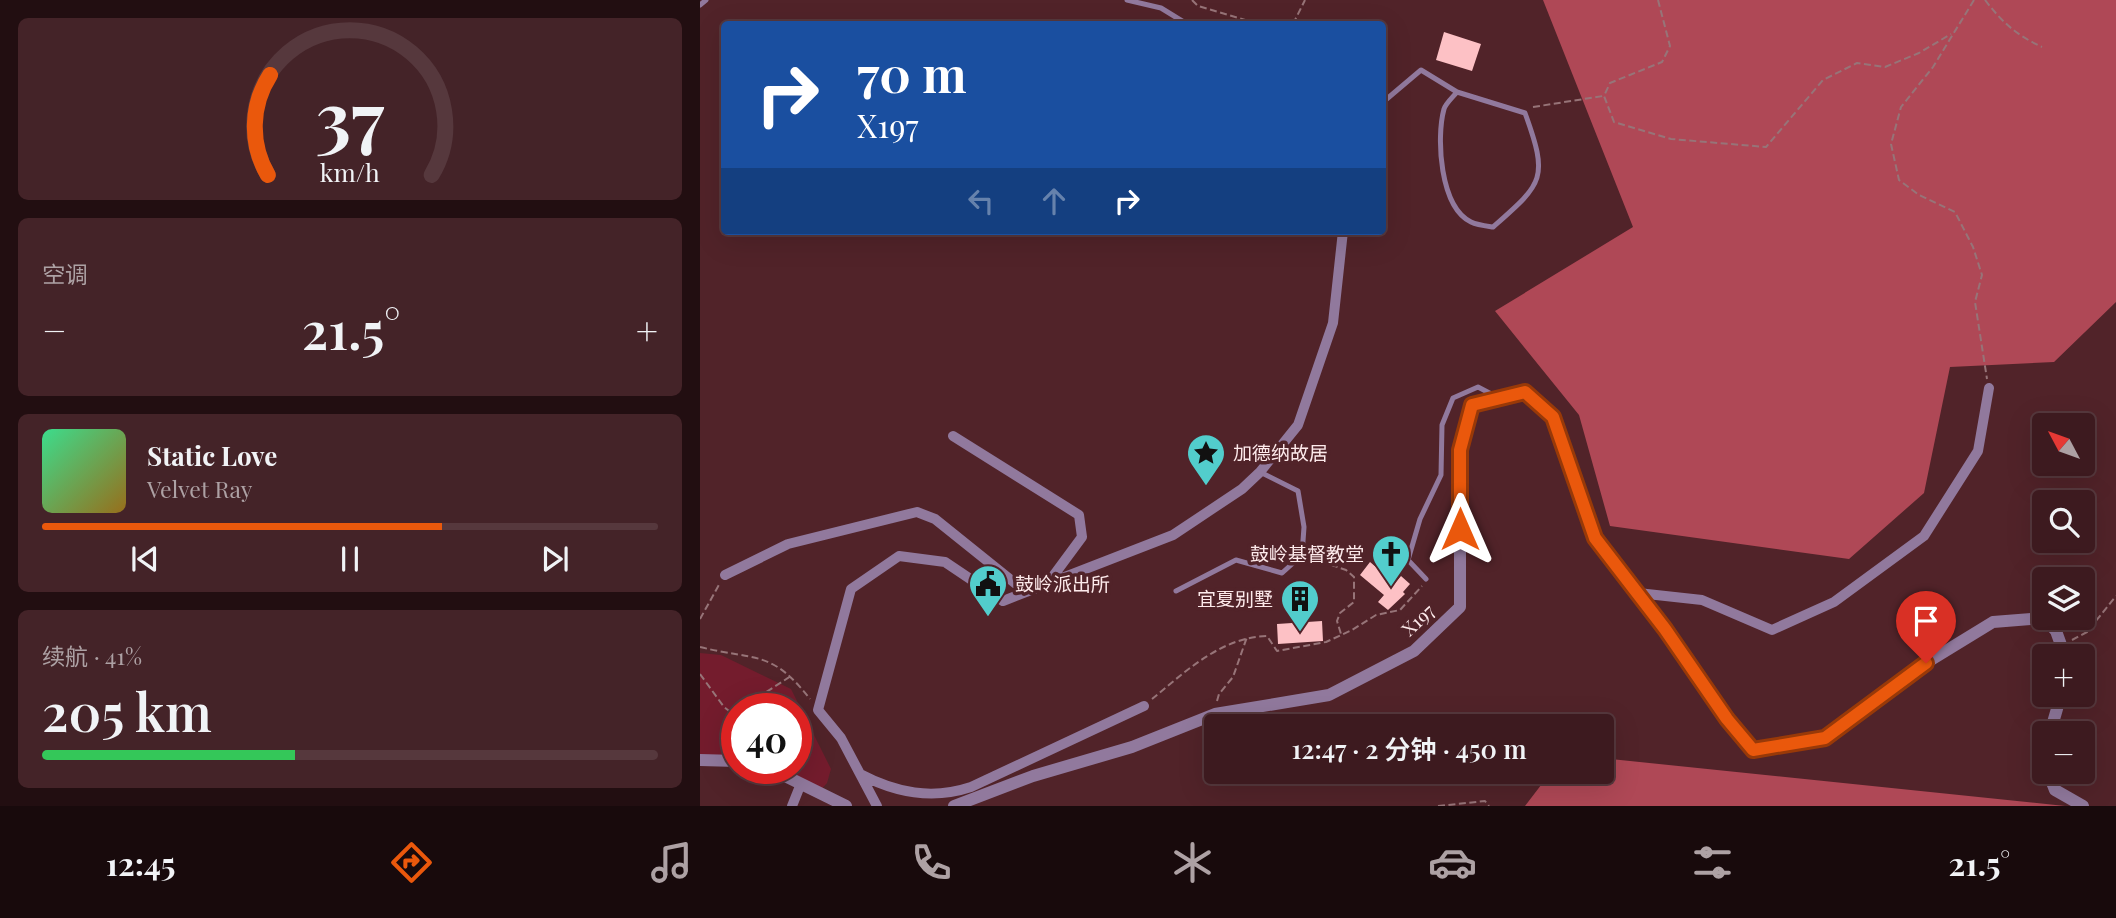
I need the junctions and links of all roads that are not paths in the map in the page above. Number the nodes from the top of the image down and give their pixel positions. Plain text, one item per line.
1 (706, 0) edge
2 (1127, 0) edge
3 (700, 5) edge
4 (1182, 21) edge
5 (1457, 92) junction
6 (1386, 100) edge
7 (1343, 235) edge
8 (1989, 388) road end
9 (1500, 398) junction
10 (953, 436) dead end
11 (1260, 472) junction
12 (725, 575) road end
13 (1426, 579) road end
14 (1048, 584) junction
15 (1176, 591) dead end
16 (1027, 592) junction
17 (1638, 593) junction
18 (2061, 644) edge
19 (1144, 706) road end
20 (700, 760) edge
21 (721, 761) edge
22 (859, 773) junction
23 (796, 784) edge
24 (2053, 784) edge
25 (800, 786) junction
26 (971, 787) junction
27 (792, 806) edge
28 (846, 806) edge
29 (877, 806) edge
30 (952, 806) edge
31 (2083, 806) edge

1 - 3 lane
2 - 4 lane
5 - 5 lane
5 - 6 lane
7 - 11 street
8 - 17 street
9 - 13 lane
9 - 17 street, X197 / X197
9 - 30 street, X197 / X197
10 - 14 street
11 - 14 street
11 - 15 lane
12 - 16 street
14 - 16 street
16 - 22 street
17 - 18 street, X197 / X197
19 - 26 street
20 - 21 street
22 - 26 street
22 - 29 street
23 - 25 street
24 - 31 street
25 - 27 street
25 - 28 street
26 - 30 street

